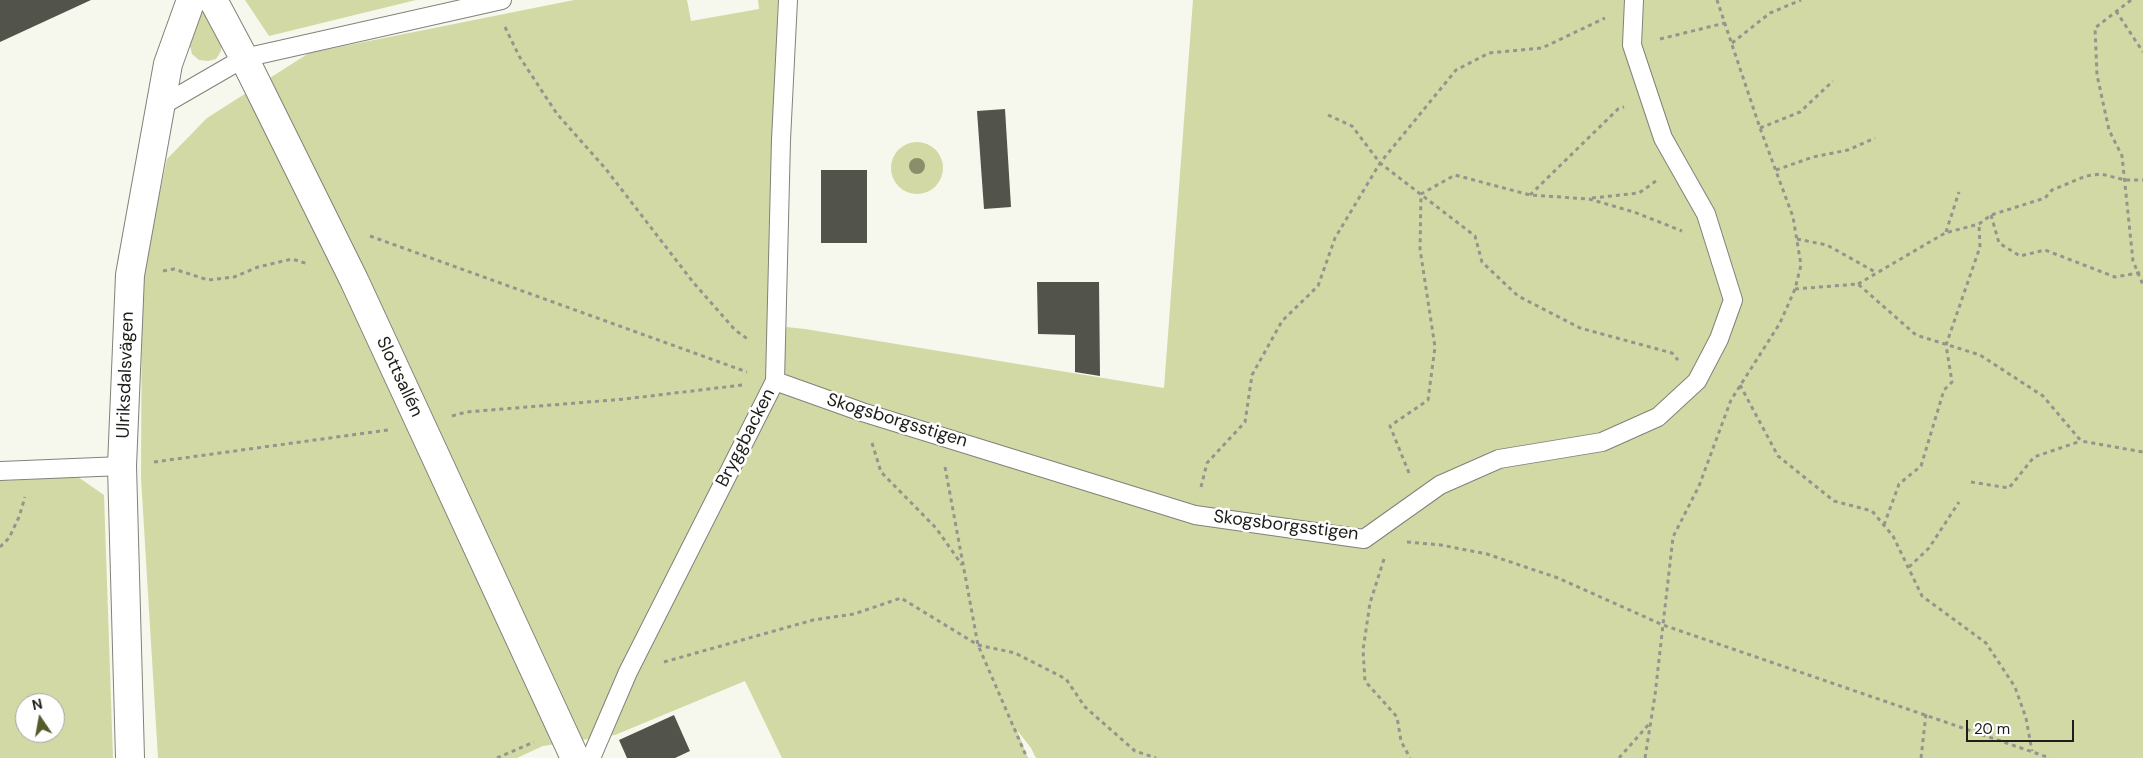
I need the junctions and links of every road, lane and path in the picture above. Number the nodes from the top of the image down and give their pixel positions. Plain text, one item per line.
1 (191, 0) edge
2 (213, 0) edge
3 (788, 0) edge
4 (1801, 0) edge
5 (2131, 0) edge
6 (497, 1) edge
7 (1634, 2) edge
8 (2116, 10) junction
9 (1725, 23) dead end
10 (1732, 43) dead end
11 (1632, 45) junction
12 (2143, 52) edge
13 (244, 58) junction
14 (1833, 81) dead end
15 (1650, 98) junction
16 (161, 106) junction
17 (1328, 115) dead end
18 (1760, 128) dead end
19 (1875, 138) dead end
20 (1380, 163) junction
21 (1678, 165) junction
22 (1776, 170) dead end
23 (2124, 180) junction
24 (2143, 180) edge
25 (1959, 192) dead end
26 (1421, 194) junction
27 (1530, 195) junction
28 (1589, 199) junction
29 (1991, 215) junction
30 (324, 220) junction
31 (1978, 224) junction
32 (1946, 233) junction
33 (1797, 239) dead end
34 (1716, 245) junction
35 (2143, 270) edge
36 (1877, 273) junction
37 (2138, 273) junction
38 (130, 275) junction
39 (354, 280) junction
40 (1858, 284) junction
41 (2143, 285) edge
42 (1795, 289) dead end
43 (1946, 345) junction
44 (776, 362) junction
45 (775, 381) junction
46 (1697, 381) junction
47 (1740, 385) dead end
48 (862, 412) junction
49 (421, 425) junction
50 (939, 434) junction
51 (2081, 441) junction
52 (2143, 452) edge
53 (122, 466) junction
54 (28, 471) junction
55 (0, 472) edge
56 (1971, 482) dead end
57 (1419, 500) junction
58 (1959, 502) dead end
59 (1195, 515) junction
60 (1884, 526) junction
61 (1364, 539) junction
62 (1390, 541) junction
63 (0, 547) edge
64 (963, 567) junction
65 (1909, 567) junction
66 (978, 645) junction
67 (628, 672) junction
68 (1926, 714) junction
69 (1650, 723) dead end
70 (562, 730) junction
71 (2032, 751) junction
72 (130, 758) edge
73 (497, 758) edge
74 (575, 758) edge
75 (591, 758) edge
76 (1027, 758) edge
77 (1156, 758) edge
78 (1410, 758) edge
79 (1618, 758) edge
80 (1921, 758) edge
81 (2050, 758) edge

1 - 16 street, Ulriksdalsvägen
2 - 13 street, Slottsallén
3 - 44 lane, Bryggbacken
4 - 10 path
5 - 8 path
6 - 13 lane
6 - 44 path
7 - 11 lane, Skogsborgsstigen
7 - 20 path
8 - 12 path
8 - 23 path
9 - 11 path
11 - 15 lane, Skogsborgsstigen
13 - 16 lane
13 - 30 street, Slottsallén
14 - 18 path
15 - 21 lane, Skogsborgsstigen
15 - 27 path
16 - 38 street, Ulriksdalsvägen
17 - 20 path
19 - 22 path
20 - 26 path
20 - 59 path
21 - 28 path
21 - 34 lane, Skogsborgsstigen
23 - 24 path
23 - 29 path
23 - 37 path
25 - 32 path
26 - 27 path
26 - 46 path
26 - 57 path
27 - 28 path
28 - 34 path
29 - 31 path
29 - 37 path
30 - 39 street, Slottsallén
30 - 45 path
31 - 32 path
31 - 43 path
32 - 36 path
33 - 36 path
34 - 46 lane, Skogsborgsstigen
35 - 37 path
36 - 40 path
37 - 41 path
38 - 39 path
38 - 53 street, Ulriksdalsvägen
39 - 49 street, Slottsallén
40 - 42 path
40 - 43 path
43 - 51 path
43 - 60 path
44 - 45 lane, Bryggbacken
45 - 48 lane, Skogsborgsstigen
45 - 49 path
45 - 67 lane, Bryggbacken
46 - 57 lane, Skogsborgsstigen
47 - 60 path
48 - 50 lane, Skogsborgsstigen
48 - 64 path
49 - 53 path
49 - 70 street, Slottsallén
50 - 59 lane, Skogsborgsstigen
50 - 64 path
51 - 52 path
51 - 56 path
53 - 54 lane
53 - 72 street, Ulriksdalsvägen
54 - 55 lane
54 - 63 path
57 - 61 lane, Skogsborgsstigen
58 - 65 path
59 - 61 lane, Skogsborgsstigen
60 - 65 path
61 - 62 path
62 - 68 path
62 - 78 path
64 - 66 path
65 - 71 path
66 - 67 path
66 - 76 path
66 - 77 path
67 - 75 lane, Bryggbacken
68 - 71 path
68 - 80 path
69 - 79 path
70 - 73 path
70 - 74 street, Slottsallén
71 - 81 path

